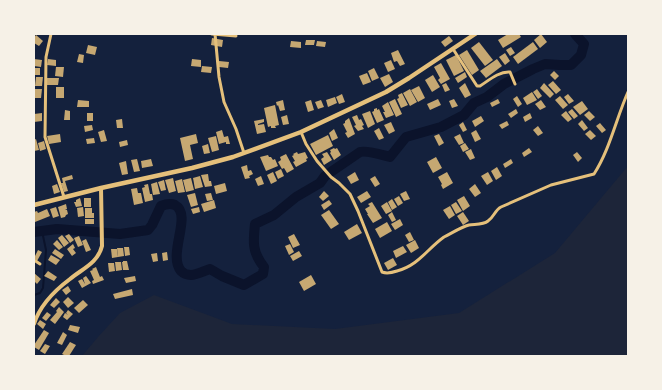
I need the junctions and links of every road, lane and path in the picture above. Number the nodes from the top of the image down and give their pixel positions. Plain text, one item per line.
1 (51, 34) edge
2 (214, 34) edge
3 (475, 34) edge
4 (236, 36) dead end
5 (453, 49) junction
6 (515, 84) dead end
7 (628, 92) edge
8 (300, 132) junction
9 (244, 153) junction
10 (100, 188) junction
11 (64, 197) junction
12 (34, 205) edge
13 (34, 260) edge
14 (40, 264) dead end
15 (34, 324) edge

1 - 11 street
2 - 4 street
2 - 9 street
3 - 5 main road
5 - 6 street
5 - 8 main road
7 - 8 street
8 - 9 main road
9 - 10 main road
10 - 11 main road
10 - 15 street
11 - 12 main road
13 - 14 street

